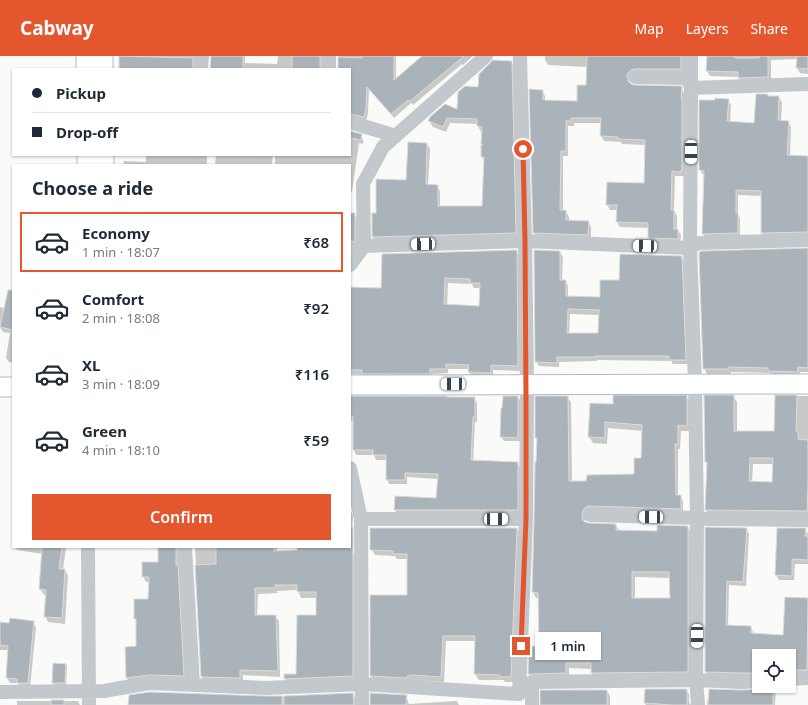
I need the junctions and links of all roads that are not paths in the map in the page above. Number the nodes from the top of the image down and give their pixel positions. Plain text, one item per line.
1 (86, 56) edge
2 (103, 56) edge
3 (189, 56) edge
4 (194, 56) edge
5 (202, 56) edge
6 (329, 56) edge
7 (486, 56) edge
8 (520, 56) edge
9 (691, 56) edge
10 (86, 68) edge
11 (103, 68) edge
12 (201, 68) edge
13 (329, 68) edge
14 (635, 77) dead end
15 (808, 84) edge
16 (692, 88) junction
17 (351, 122) edge
18 (396, 136) junction
19 (808, 240) edge
20 (525, 241) junction
21 (364, 246) junction
22 (690, 248) junction
23 (351, 264) edge
24 (695, 384) junction
25 (808, 384) edge
26 (351, 385) edge
27 (526, 385) junction
28 (0, 386) edge
29 (12, 387) edge
30 (351, 473) edge
31 (590, 515) dead end
32 (697, 518) junction
33 (361, 519) junction
34 (526, 519) junction
35 (808, 520) edge
36 (88, 548) edge
37 (185, 548) edge
38 (808, 678) edge
39 (796, 679) edge
40 (696, 680) junction
41 (752, 681) edge
42 (532, 682) junction
43 (362, 684) junction
44 (193, 685) junction
45 (0, 692) edge
46 (520, 694) junction
47 (89, 698) edge
48 (362, 705) edge
49 (532, 705) edge
50 (698, 705) edge

1 - 10 main road
2 - 11 main road
3 - 4 street
5 - 12 street
6 - 13 street
7 - 18 street
8 - 20 street
9 - 16 street
14 - 16 street
15 - 16 street
16 - 22 street
17 - 18 street
18 - 21 street
19 - 22 street
20 - 21 street
20 - 22 street
20 - 27 street
21 - 23 street
22 - 24 street
24 - 25 main road
24 - 27 main road
24 - 32 street
26 - 27 main road
27 - 34 street
28 - 29 main road
30 - 33 street
31 - 32 street
32 - 35 street
32 - 40 street
33 - 34 street
33 - 43 street
34 - 46 street
36 - 47 street
37 - 44 street
38 - 39 street
40 - 41 street
40 - 42 street
40 - 50 street
42 - 46 street
42 - 49 street
43 - 44 street
43 - 46 street
43 - 48 street
44 - 47 street
45 - 47 street

